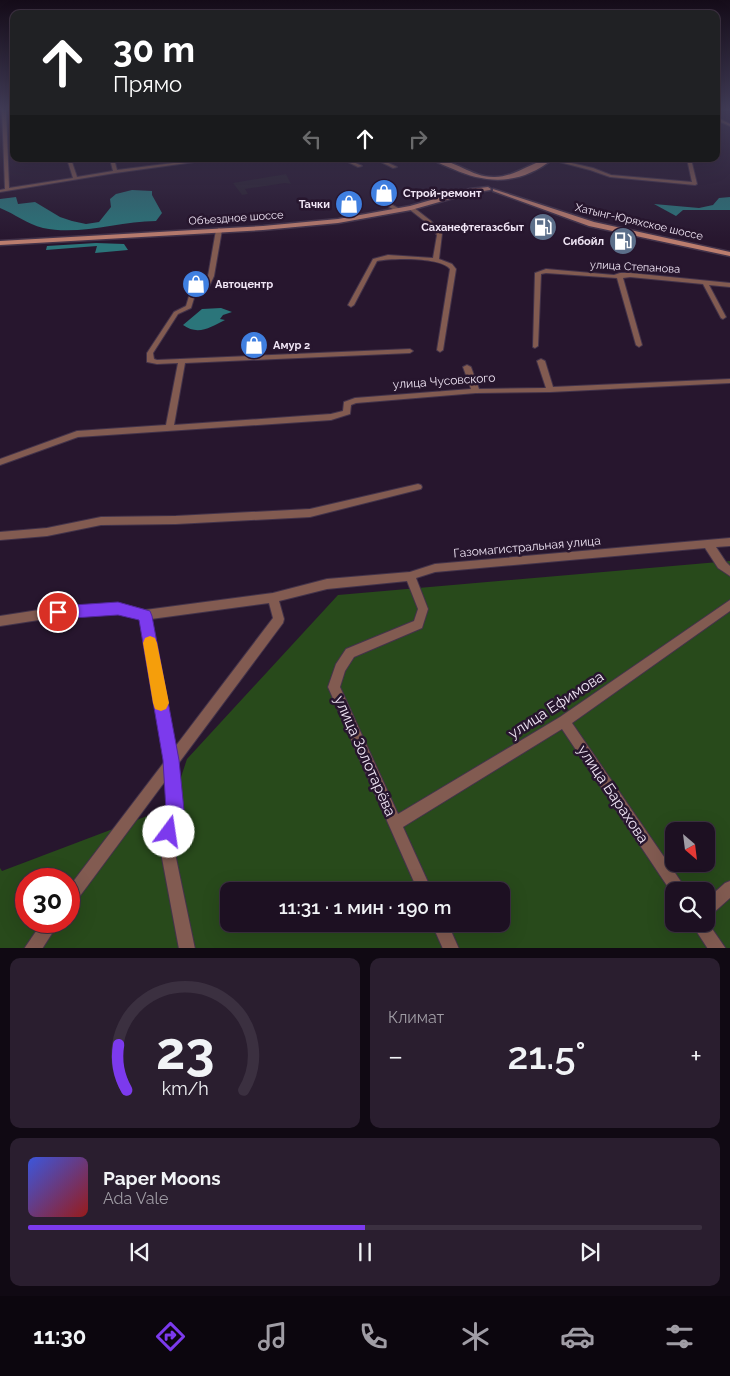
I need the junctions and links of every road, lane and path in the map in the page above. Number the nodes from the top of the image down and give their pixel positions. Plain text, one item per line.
1 (2, 153) edge
2 (70, 162) edge
3 (113, 162) edge
4 (172, 162) edge
5 (351, 162) edge
6 (384, 162) edge
7 (442, 162) edge
8 (544, 162) edge
9 (564, 162) edge
10 (689, 162) edge
11 (360, 166) dead end
12 (395, 167) dead end
13 (115, 172) junction
14 (474, 176) junction
15 (75, 178) junction
16 (511, 178) junction
17 (492, 179) junction
18 (479, 184) junction
19 (506, 185) junction
20 (491, 189) junction
21 (7, 190) junction
22 (0, 191) edge
23 (470, 191) junction
24 (516, 196) junction
25 (381, 200) dead end
26 (411, 208) junction
27 (398, 210) junction
28 (219, 230) junction
29 (0, 243) edge
30 (730, 254) edge
31 (436, 260) junction
32 (620, 275) junction
33 (706, 282) junction
34 (730, 285) edge
35 (351, 305) dead end
36 (723, 317) dead end
37 (640, 345) dead end
38 (535, 346) dead end
39 (440, 350) dead end
40 (410, 351) dead end
41 (182, 361) junction
42 (541, 361) dead end
43 (467, 368) dead end
44 (730, 381) edge
45 (476, 390) junction
46 (550, 390) junction
47 (169, 428) junction
48 (0, 462) edge
49 (418, 487) dead end
50 (0, 536) edge
51 (730, 542) edge
52 (708, 544) junction
53 (730, 572) edge
54 (410, 576) junction
55 (272, 598) junction
56 (730, 605) edge
57 (145, 616) junction
58 (0, 621) edge
59 (564, 721) junction
60 (171, 760) junction
61 (395, 824) junction
62 (421, 882) edge
63 (672, 882) edge
64 (80, 884) edge
65 (730, 888) edge
66 (715, 902) edge
67 (444, 932) edge
68 (706, 932) edge
69 (43, 933) edge
70 (32, 948) edge
71 (187, 948) edge
72 (451, 948) edge
73 (718, 948) edge

1 - 21 street
2 - 15 street
3 - 13 street
4 - 13 street
5 - 11 street
6 - 12 street
7 - 14 main road
8 - 16 main road
9 - 10 street
13 - 15 street
14 - 17 main road
14 - 18 main road
15 - 21 street
16 - 17 main road
16 - 19 main road
17 - 18 main road, Объездное шоссе
17 - 19 main road
18 - 20 main road
18 - 23 main road, Объездное шоссе
19 - 20 main road
19 - 24 main road, Хатынг-Юряхское шоссе
20 - 23 main road, Объездное шоссе
20 - 24 main road, Хатынг-Юряхское шоссе
21 - 22 street
23 - 26 main road, Объездное шоссе
24 - 30 main road, Хатынг-Юряхское шоссе
25 - 27 street
26 - 27 main road, Объездное шоссе
26 - 31 street
27 - 28 main road, Объездное шоссе
28 - 29 main road, Объездное шоссе
28 - 41 street
31 - 35 street
31 - 39 street
32 - 33 street, улица Степанова
32 - 37 street
32 - 38 street, улица Степанова
33 - 34 street, улица Степанова
33 - 36 street
40 - 41 street
41 - 47 street
42 - 46 street
43 - 45 street
44 - 46 street, улица Чусовского
45 - 46 street, улица Чусовского
45 - 47 street, улица Чусовского
47 - 48 street, улица Чусовского
49 - 50 street
51 - 52 street, Газомагистральная улица
52 - 53 street
52 - 54 street, Газомагистральная улица
54 - 55 street, Газомагистральная улица
54 - 61 street, улица Золотарёва
55 - 57 street
55 - 60 street
56 - 59 street, улица Ефимова
57 - 58 street
57 - 60 street
59 - 61 street, улица Ефимова
59 - 63 street, улица Барахова
60 - 64 street
60 - 71 street
61 - 62 street, улица Золотарёва
65 - 66 street
67 - 72 street
68 - 73 street
69 - 70 street

